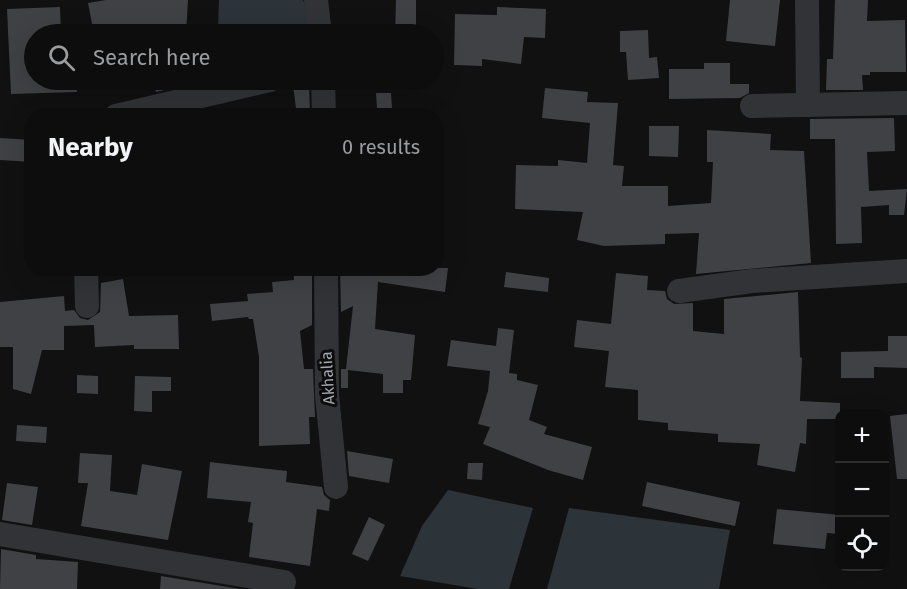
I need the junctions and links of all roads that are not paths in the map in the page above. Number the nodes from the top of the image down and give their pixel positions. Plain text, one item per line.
1 (316, 0) edge
2 (807, 0) edge
3 (319, 24) edge
4 (227, 90) edge
5 (323, 90) edge
6 (907, 103) edge
7 (808, 105) junction
8 (752, 106) dead end
9 (150, 108) edge
10 (324, 108) edge
11 (907, 271) edge
12 (86, 276) edge
13 (326, 276) edge
14 (679, 291) dead end
15 (87, 306) dead end
16 (336, 487) dead end
17 (0, 534) edge
18 (284, 582) dead end

1 - 3 street
2 - 7 street
4 - 9 street
5 - 10 street
6 - 7 street
7 - 8 street
11 - 14 street
12 - 15 street
13 - 16 street, Akhalia
17 - 18 street

